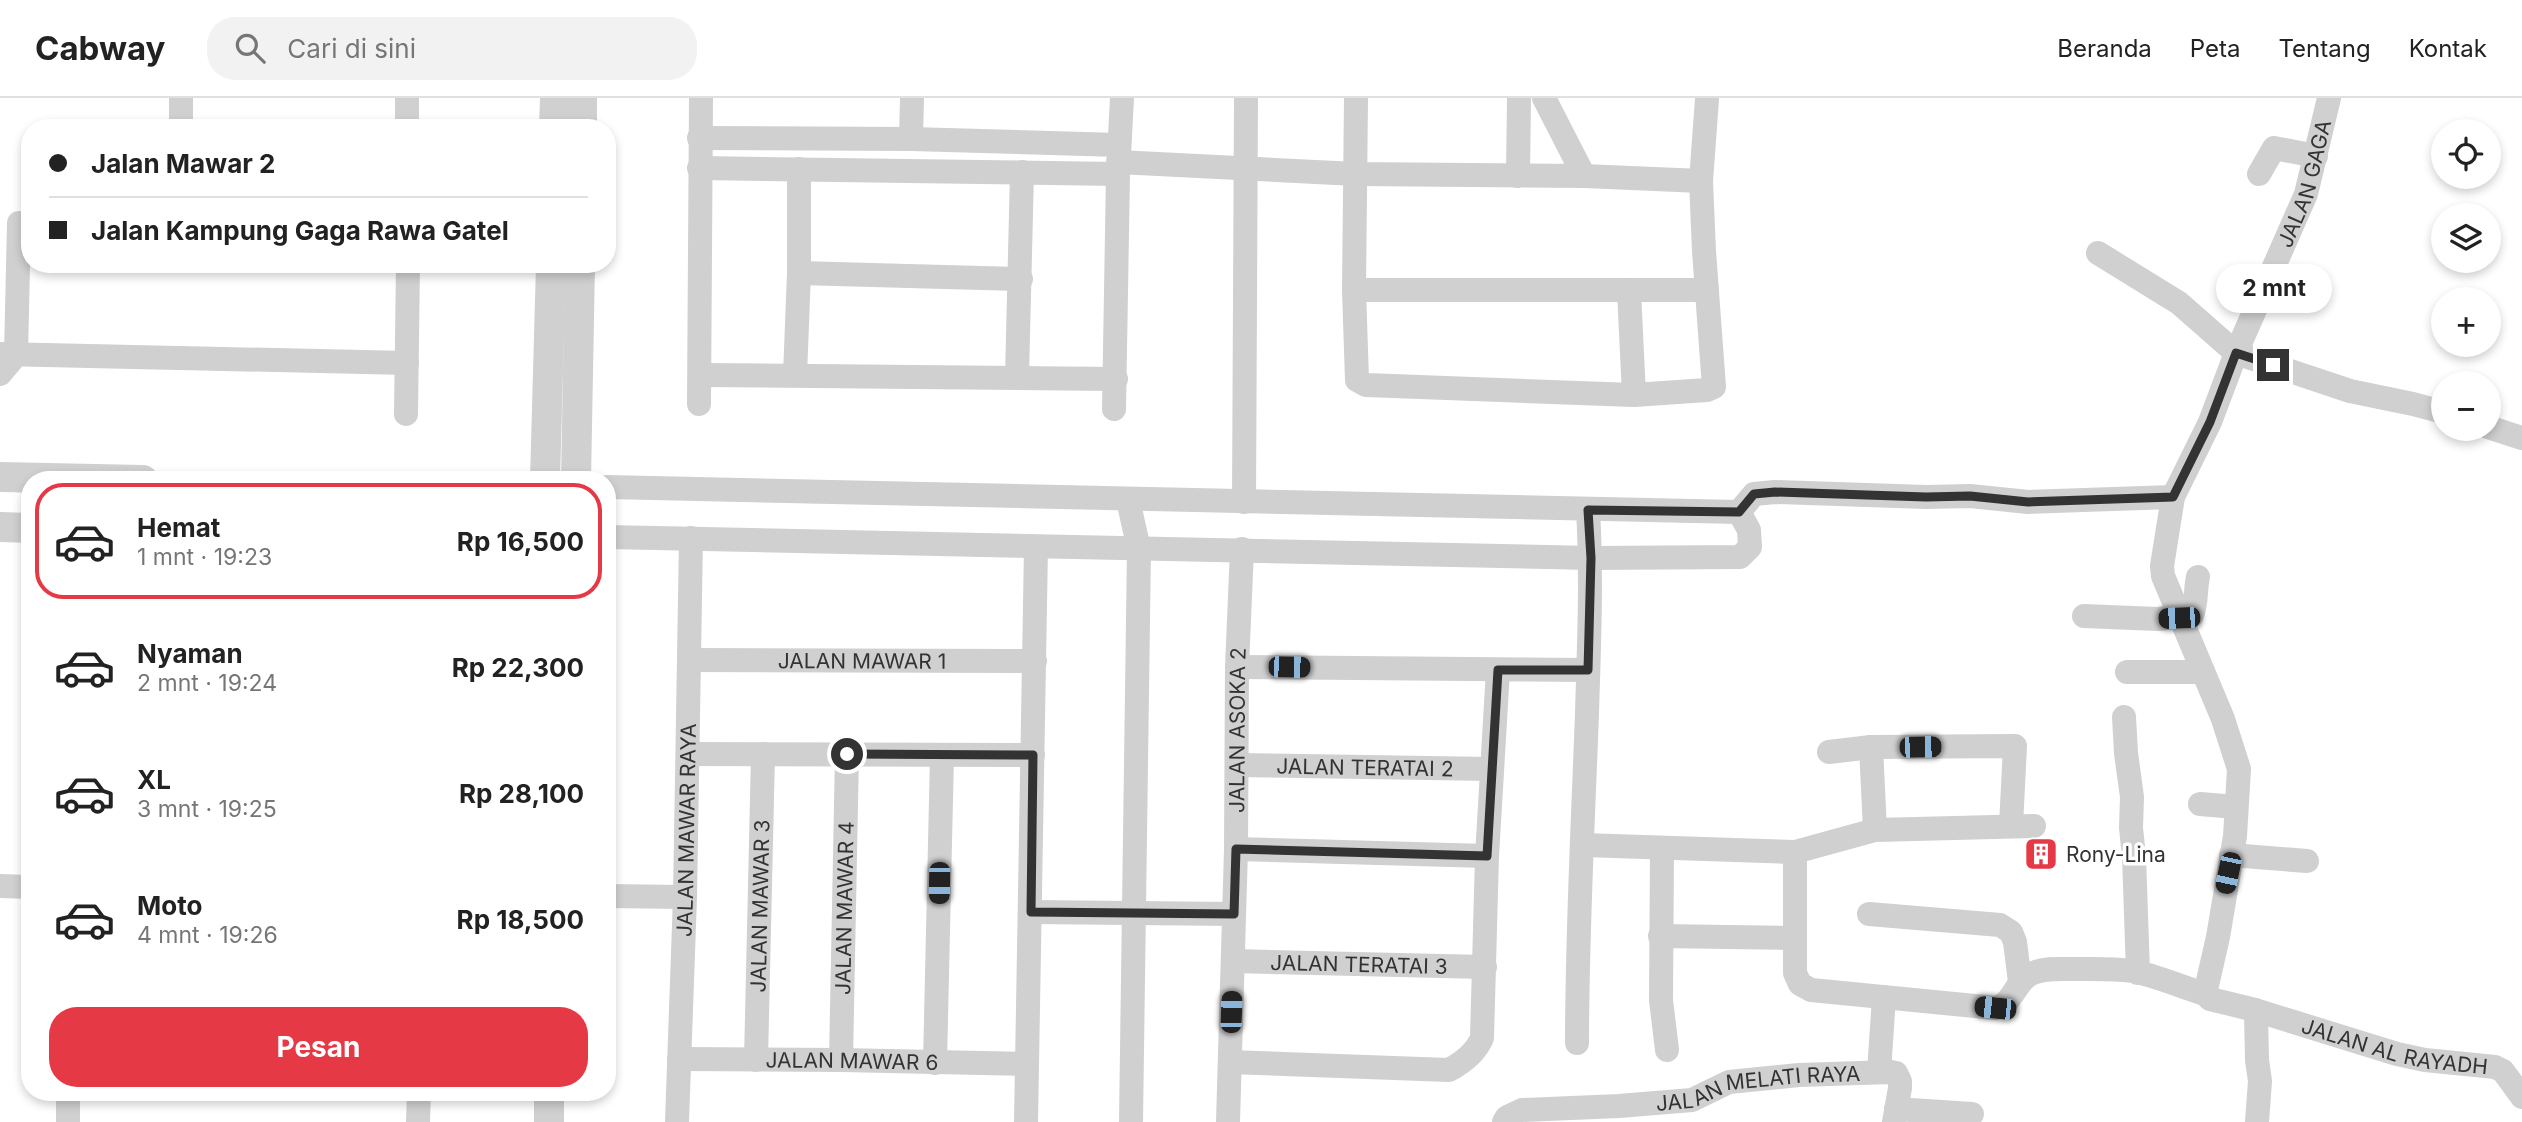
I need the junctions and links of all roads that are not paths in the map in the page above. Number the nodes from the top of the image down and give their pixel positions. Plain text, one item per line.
1 (181, 98) edge
2 (407, 98) edge
3 (555, 98) edge
4 (582, 98) edge
5 (701, 98) edge
6 (912, 98) edge
7 (1122, 98) edge
8 (1246, 98) edge
9 (1356, 98) edge
10 (1519, 98) edge
11 (1544, 98) edge
12 (2329, 98) edge
13 (1707, 99) edge
14 (181, 119) edge
15 (407, 119) edge
16 (554, 119) edge
17 (582, 119) edge
18 (699, 138) junction
19 (911, 139) junction
20 (2316, 156) junction
21 (1118, 160) junction
22 (1245, 167) junction
23 (699, 168) junction
24 (799, 169) junction
25 (1022, 172) junction
26 (1356, 174) junction
27 (2259, 174) dead end
28 (1518, 176) junction
29 (1584, 176) junction
30 (1701, 181) junction
31 (16, 224) edge
32 (2098, 253) dead end
33 (408, 273) edge
34 (551, 273) edge
35 (580, 273) edge
36 (799, 273) junction
37 (1021, 279) junction
38 (1354, 290) junction
39 (1707, 290) junction
40 (1629, 291) junction
41 (2236, 353) junction
42 (8, 354) edge
43 (407, 363) junction
44 (0, 374) edge
45 (700, 375) junction
46 (795, 375) junction
47 (1017, 377) junction
48 (1116, 379) junction
49 (1634, 395) junction
50 (699, 404) dead end
51 (1114, 408) dead end
52 (2431, 409) edge
53 (406, 414) dead end
54 (2501, 431) edge
55 (2522, 438) edge
56 (545, 471) edge
57 (576, 471) edge
58 (0, 477) edge
59 (21, 477) edge
60 (616, 487) edge
61 (2173, 497) junction
62 (1128, 500) junction
63 (1244, 502) junction
64 (1588, 510) junction
65 (1739, 512) junction
66 (0, 527) edge
67 (21, 528) edge
68 (616, 537) edge
69 (691, 538) junction
70 (1036, 547) junction
71 (1139, 549) junction
72 (1242, 549) junction
73 (1591, 558) junction
74 (2198, 577) dead end
75 (2084, 616) dead end
76 (2179, 618) junction
77 (690, 660) junction
78 (1035, 661) junction
79 (1237, 667) junction
80 (1498, 670) junction
81 (1588, 670) junction
82 (2127, 672) dead end
83 (2203, 672) junction
84 (2124, 717) dead end
85 (1871, 747) junction
86 (1829, 752) dead end
87 (688, 754) junction
88 (763, 754) junction
89 (847, 754) junction
90 (942, 755) junction
91 (1033, 755) junction
92 (1237, 765) junction
93 (1492, 769) junction
94 (2200, 804) dead end
95 (2236, 807) junction
96 (1875, 830) junction
97 (1583, 845) junction
98 (1236, 849) junction
99 (1662, 849) junction
100 (1795, 852) junction
101 (2231, 855) junction
102 (1487, 856) junction
103 (2308, 861) dead end
104 (0, 886) edge
105 (21, 887) edge
106 (616, 896) edge
107 (685, 897) junction
108 (1031, 912) junction
109 (1133, 913) junction
110 (1234, 914) junction
111 (1868, 914) dead end
112 (1660, 936) junction
113 (1793, 938) junction
114 (1233, 961) junction
115 (1485, 967) junction
116 (2138, 973) junction
117 (2020, 982) junction
118 (2205, 994) junction
119 (1884, 997) junction
120 (2255, 1010) junction
121 (1577, 1043) dead end
122 (1667, 1050) dead end
123 (679, 1059) junction
124 (756, 1060) junction
125 (841, 1060) junction
126 (1230, 1062) junction
127 (935, 1063) junction
128 (1027, 1064) junction
129 (1885, 1072) junction
130 (2522, 1097) edge
131 (68, 1101) edge
132 (419, 1101) edge
133 (549, 1101) edge
134 (1972, 1114) dead end
135 (1895, 1116) edge
136 (68, 1122) edge
137 (418, 1122) edge
138 (549, 1122) edge
139 (677, 1122) edge
140 (1026, 1122) edge
141 (1131, 1122) edge
142 (1228, 1122) edge
143 (1504, 1122) edge
144 (2257, 1122) edge

1 - 14 street
2 - 15 street
3 - 16 street
4 - 17 street
5 - 18 street
6 - 19 street
7 - 21 street
8 - 22 street
9 - 26 street
10 - 28 street
11 - 29 street
12 - 20 street, JALAN GAGA
13 - 30 street
18 - 19 street
18 - 23 street
19 - 21 street
20 - 27 street
20 - 41 street, JALAN GAGA
21 - 22 street
21 - 25 street
21 - 48 street
22 - 26 street
22 - 63 street
23 - 24 street
23 - 45 street
24 - 25 street
24 - 36 street
25 - 37 street
26 - 28 street
26 - 38 street
28 - 29 street
29 - 30 street
30 - 39 street
31 - 42 street
32 - 41 street
33 - 43 street
34 - 56 street
35 - 57 street
36 - 37 street
36 - 46 street
37 - 47 street
38 - 40 street
38 - 49 street
39 - 40 street
39 - 49 street
40 - 49 street
41 - 52 street
41 - 61 street, JALAN GAGA
42 - 43 street
42 - 44 street
43 - 53 street
45 - 46 street
45 - 50 street
46 - 47 street
47 - 48 street
48 - 51 street
54 - 55 street
58 - 59 street
60 - 62 street
61 - 65 street
61 - 76 street, JALAN GAGA
62 - 63 street
62 - 71 street
63 - 64 street
64 - 65 street
64 - 73 street
65 - 73 street
66 - 67 street
68 - 69 street
69 - 70 street
69 - 77 street, JALAN MAWAR RAYA
70 - 71 street
70 - 78 street
71 - 72 street
71 - 109 street
72 - 73 street
72 - 79 street, JALAN ASOKA 2
73 - 81 street
74 - 76 street
75 - 76 street
76 - 83 street, JALAN GAGA
77 - 78 street, JALAN MAWAR 1
77 - 87 street, JALAN MAWAR RAYA
78 - 91 street
79 - 80 street
79 - 92 street, JALAN ASOKA 2
80 - 81 street
80 - 93 street
81 - 97 street
82 - 83 street
83 - 95 street, JALAN GAGA
84 - 116 street
85 - 86 street
85 - 96 street
85 - 96 street
87 - 88 street
87 - 107 street, JALAN MAWAR RAYA
88 - 89 street
88 - 124 street, JALAN MAWAR 3
89 - 90 street
89 - 125 street, JALAN MAWAR 4
90 - 91 street
90 - 127 street
91 - 108 street
92 - 93 street, JALAN TERATAI 2
92 - 98 street, JALAN ASOKA 2
93 - 102 street
94 - 95 street
95 - 101 street, JALAN GAGA
96 - 100 street
97 - 99 street
97 - 121 street
98 - 102 street
98 - 110 street, JALAN ASOKA 2
99 - 100 street
99 - 112 street
100 - 113 street
101 - 103 street
101 - 118 street, JALAN GAGA
102 - 115 street
104 - 105 street
106 - 107 street
107 - 123 street, JALAN MAWAR RAYA
108 - 109 street
108 - 128 street
109 - 110 street
109 - 141 street
110 - 114 street, JALAN ASOKA 2
111 - 117 street
112 - 113 street
112 - 122 street
113 - 119 street
114 - 115 street, JALAN TERATAI 3
114 - 126 street, JALAN ASOKA 2
115 - 126 street
116 - 117 street, JALAN AL RAYADH
116 - 118 street, JALAN AL RAYADH
117 - 119 street
118 - 120 street, JALAN AL RAYADH
119 - 129 street
120 - 130 street, JALAN AL RAYADH
120 - 144 street
123 - 124 street, JALAN MAWAR 6
123 - 139 street, JALAN MAWAR RAYA
124 - 125 street, JALAN MAWAR 6
125 - 127 street, JALAN MAWAR 6
126 - 142 street, JALAN ASOKA 2
127 - 128 street, JALAN MAWAR 6
128 - 140 street
129 - 135 street
129 - 143 street, JALAN MELATI RAYA
131 - 136 street
132 - 137 street
133 - 138 street
134 - 135 street

